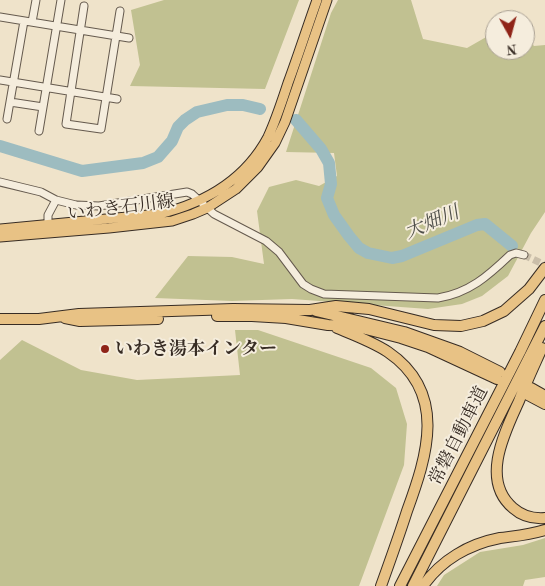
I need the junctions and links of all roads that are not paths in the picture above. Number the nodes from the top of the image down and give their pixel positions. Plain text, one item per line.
1 (36, 0) edge
2 (61, 0) edge
3 (317, 0) edge
4 (327, 0) edge
5 (84, 6) dead end
6 (120, 11) dead end
7 (0, 17) edge
8 (24, 21) junction
9 (32, 22) junction
10 (56, 26) junction
11 (81, 30) junction
12 (116, 36) junction
13 (128, 38) dead end
14 (0, 80) edge
15 (13, 82) junction
16 (46, 87) junction
17 (71, 91) junction
18 (106, 97) junction
19 (117, 99) dead end
20 (10, 102) junction
21 (43, 108) junction
22 (6, 119) dead end
23 (39, 131) dead end
24 (0, 182) edge
25 (56, 200) junction
26 (200, 201) junction
27 (207, 208) junction
28 (48, 228) junction
29 (0, 229) edge
30 (0, 236) edge
31 (524, 255) tunnel mouth
32 (545, 268) edge
33 (545, 300) edge
34 (310, 310) junction
35 (59, 317) junction
36 (0, 319) edge
37 (328, 325) junction
38 (545, 326) edge
39 (545, 340) edge
40 (545, 396) edge
41 (545, 404) edge
42 (545, 518) edge
43 (545, 530) edge
44 (381, 586) edge
45 (400, 586) edge
46 (414, 586) edge
47 (423, 586) edge

1 - 9 street
2 - 10 street
3 - 26 main road, いわき石川線
4 - 27 main road, いわき石川線
5 - 11 street
6 - 12 street
7 - 8 street
8 - 9 street
8 - 15 street
9 - 10 street
10 - 11 street
10 - 16 street
11 - 12 street
11 - 17 street
12 - 13 street
12 - 18 street
14 - 15 street
15 - 16 street
15 - 20 street
16 - 17 street
16 - 21 street
17 - 18 street
17 - 18 street
18 - 19 street
20 - 21 street
20 - 22 street
21 - 23 street
24 - 25 street
25 - 26 street
25 - 28 street
26 - 27 street
26 - 28 main road, いわき石川線
27 - 28 main road, いわき石川線
27 - 31 street
28 - 29 main road, いわき石川線
28 - 30 main road, いわき石川線
32 - 34 highway
33 - 45 highway, 常磐自動車道
34 - 35 highway
34 - 37 highway
35 - 36 highway
35 - 37 highway
37 - 44 highway
38 - 46 highway, 常磐自動車道
39 - 42 highway
40 - 41 highway
43 - 47 highway

